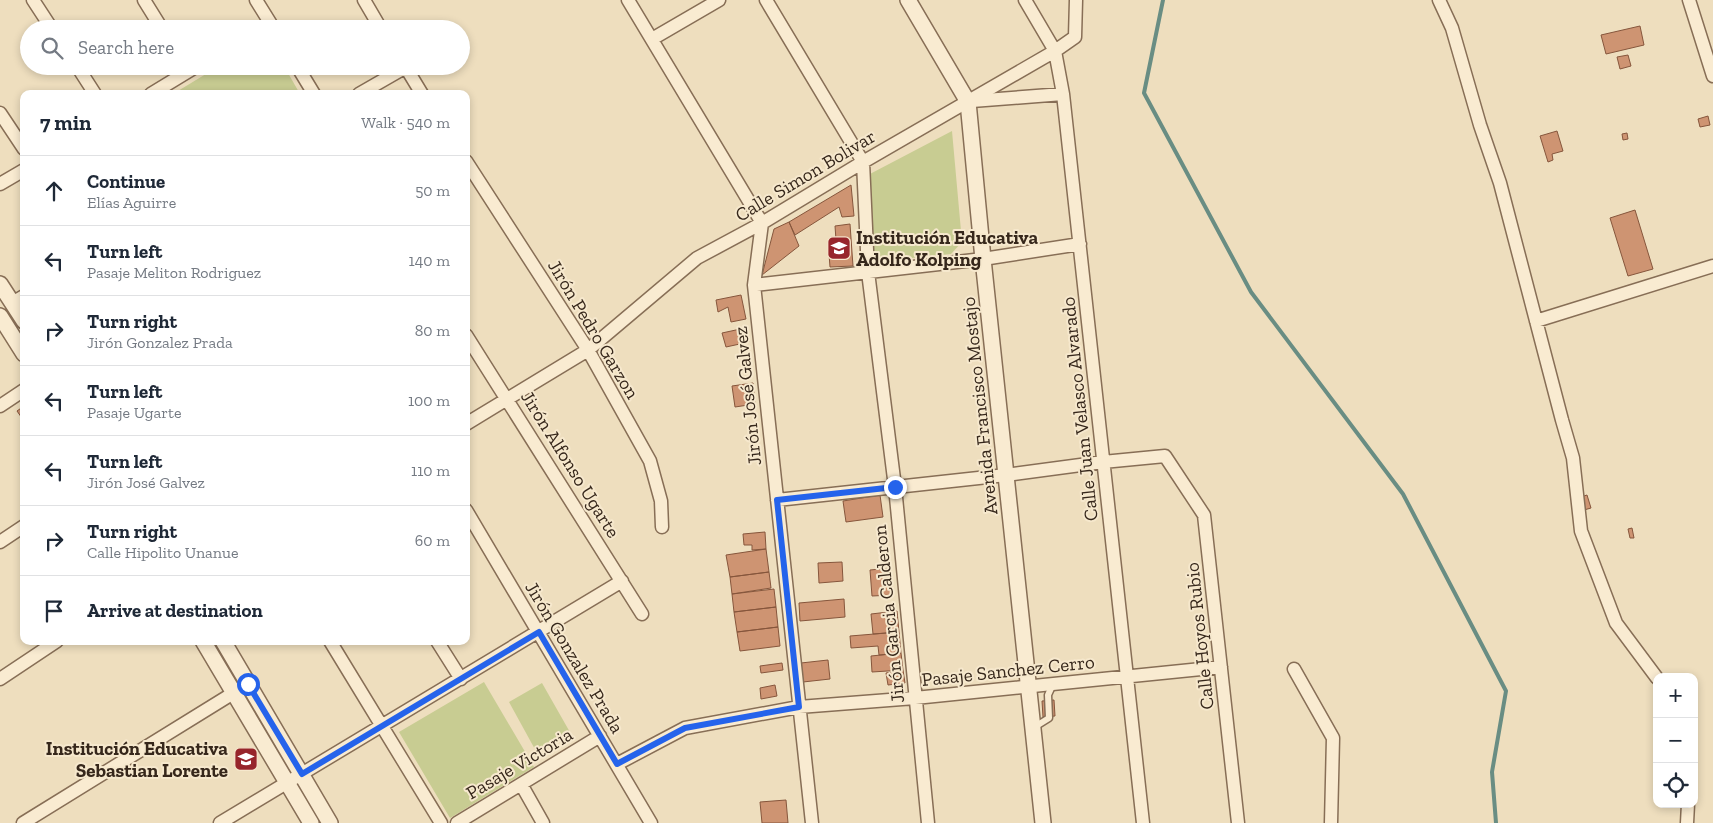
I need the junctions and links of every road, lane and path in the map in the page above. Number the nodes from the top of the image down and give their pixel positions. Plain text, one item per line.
1 (33, 0) edge
2 (144, 0) edge
3 (256, 0) edge
4 (364, 0) edge
5 (628, 0) edge
6 (719, 0) edge
7 (766, 0) edge
8 (908, 0) edge
9 (1025, 0) edge
10 (1076, 0) edge
11 (1689, 0) edge
12 (1441, 1) edge
13 (46, 20) edge
14 (156, 20) edge
15 (265, 20) edge
16 (376, 20) edge
17 (652, 39) junction
18 (1055, 51) junction
19 (83, 75) edge
20 (180, 75) edge
21 (302, 75) edge
22 (391, 75) edge
23 (410, 75) edge
24 (1713, 76) edge
25 (92, 90) edge
26 (157, 90) edge
27 (312, 90) edge
28 (366, 90) edge
29 (419, 90) edge
30 (1064, 94) junction
31 (968, 102) junction
32 (0, 113) edge
33 (20, 143) edge
34 (863, 162) junction
35 (470, 168) edge
36 (20, 172) edge
37 (0, 184) edge
38 (762, 223) junction
39 (1080, 244) junction
40 (983, 259) junction
41 (1713, 266) edge
42 (868, 272) junction
43 (0, 284) edge
44 (754, 285) junction
45 (18, 299) edge
46 (0, 316) edge
47 (1536, 321) junction
48 (470, 341) edge
49 (20, 348) edge
50 (588, 350) junction
51 (20, 393) edge
52 (508, 399) junction
53 (0, 406) edge
54 (470, 422) edge
55 (1102, 462) junction
56 (1006, 475) junction
57 (895, 487) junction
58 (777, 500) junction
59 (470, 517) edge
60 (662, 527) dead end
61 (20, 529) edge
62 (0, 542) edge
63 (622, 581) junction
64 (642, 614) dead end
65 (539, 632) junction
66 (51, 645) edge
67 (206, 645) edge
68 (225, 645) edge
69 (332, 645) edge
70 (439, 645) edge
71 (1221, 667) junction
72 (1294, 669) dead end
73 (1653, 673) edge
74 (1127, 676) junction
75 (0, 678) edge
76 (460, 679) junction
77 (248, 684) junction
78 (1053, 684) junction
79 (1028, 686) junction
80 (234, 692) junction
81 (915, 698) junction
82 (799, 707) junction
83 (382, 726) junction
84 (1033, 728) junction
85 (600, 736) junction
86 (617, 764) junction
87 (302, 774) junction
88 (287, 783) junction
89 (521, 784) junction
90 (1688, 808) edge
91 (23, 823) edge
92 (220, 823) edge
93 (311, 823) edge
94 (330, 823) edge
95 (441, 823) edge
96 (457, 823) edge
97 (543, 823) edge
98 (651, 823) edge
99 (812, 823) edge
100 (928, 823) edge
101 (1043, 823) edge
102 (1143, 823) edge
103 (1238, 823) edge
104 (1331, 823) edge
105 (1687, 823) edge

1 - 13 street
2 - 14 street
3 - 15 street
4 - 16 street
5 - 17 street
6 - 17 street
7 - 34 street
8 - 31 street, Avenida Francisco Mostajo
9 - 18 street, Calle Juan Velasco Alvarado
10 - 18 street, Calle Simon Bolivar
11 - 24 street
12 - 47 street
17 - 38 street
18 - 30 street, Calle Juan Velasco Alvarado
18 - 31 street, Calle Simon Bolivar
19 - 25 street
20 - 26 street
21 - 27 street
22 - 28 street
23 - 29 street
30 - 31 street
30 - 39 street, Calle Juan Velasco Alvarado
31 - 34 street, Calle Simon Bolivar
31 - 40 street, Avenida Francisco Mostajo
32 - 33 street
34 - 38 street, Calle Simon Bolivar
34 - 42 street, Jirón Garcia Calderon
35 - 50 street, Jirón Pedro Garzon
36 - 37 street
38 - 44 street, Jirón José Galvez
38 - 50 street, Calle Simon Bolivar
39 - 40 street
39 - 55 street, Calle Juan Velasco Alvarado
40 - 42 street
40 - 56 street, Avenida Francisco Mostajo
41 - 47 street
42 - 44 street
42 - 57 street, Jirón Garcia Calderon
43 - 45 street
44 - 58 street, Jirón José Galvez
46 - 49 street
47 - 73 street
48 - 52 street, Jirón Alfonso Ugarte
50 - 52 street, Calle Simon Bolivar
50 - 60 street, Jirón Pedro Garzon
51 - 53 street
52 - 54 street, Calle Simon Bolivar
52 - 63 street, Jirón Alfonso Ugarte
55 - 56 street
55 - 71 street, Calle Hoyos Rubio
55 - 74 street, Calle Juan Velasco Alvarado
56 - 57 street
56 - 79 street, Avenida Francisco Mostajo
57 - 58 street
57 - 81 street, Jirón Garcia Calderon
58 - 82 street, Jirón José Galvez
59 - 65 street, Jirón Gonzalez Prada
61 - 62 street
63 - 64 street, Jirón Alfonso Ugarte
63 - 65 street
65 - 76 street
65 - 85 street, Jirón Gonzalez Prada
66 - 75 street
67 - 80 street
68 - 77 street
69 - 83 street
70 - 76 street
71 - 74 street, Pasaje Sanchez Cerro
71 - 103 street, Calle Hoyos Rubio
72 - 104 street
74 - 78 street, Pasaje Sanchez Cerro
74 - 102 street, Calle Juan Velasco Alvarado
76 - 83 street
77 - 80 street
77 - 87 street
78 - 79 street, Pasaje Sanchez Cerro
78 - 84 lane
79 - 81 street, Pasaje Sanchez Cerro
79 - 84 street, Avenida Francisco Mostajo
80 - 88 street
80 - 91 street
81 - 82 street, Pasaje Sanchez Cerro
81 - 100 street, Jirón Garcia Calderon
82 - 86 street, Pasaje Sanchez Cerro
82 - 99 street, Jirón José Galvez
83 - 87 street
83 - 95 street
84 - 101 street, Avenida Francisco Mostajo
85 - 86 street, Jirón Gonzalez Prada
85 - 89 street, Pasaje Victoria
86 - 98 street, Jirón Gonzalez Prada
87 - 88 street
87 - 94 street
88 - 92 street
88 - 93 street
89 - 96 street, Pasaje Victoria
89 - 97 street
90 - 105 street

